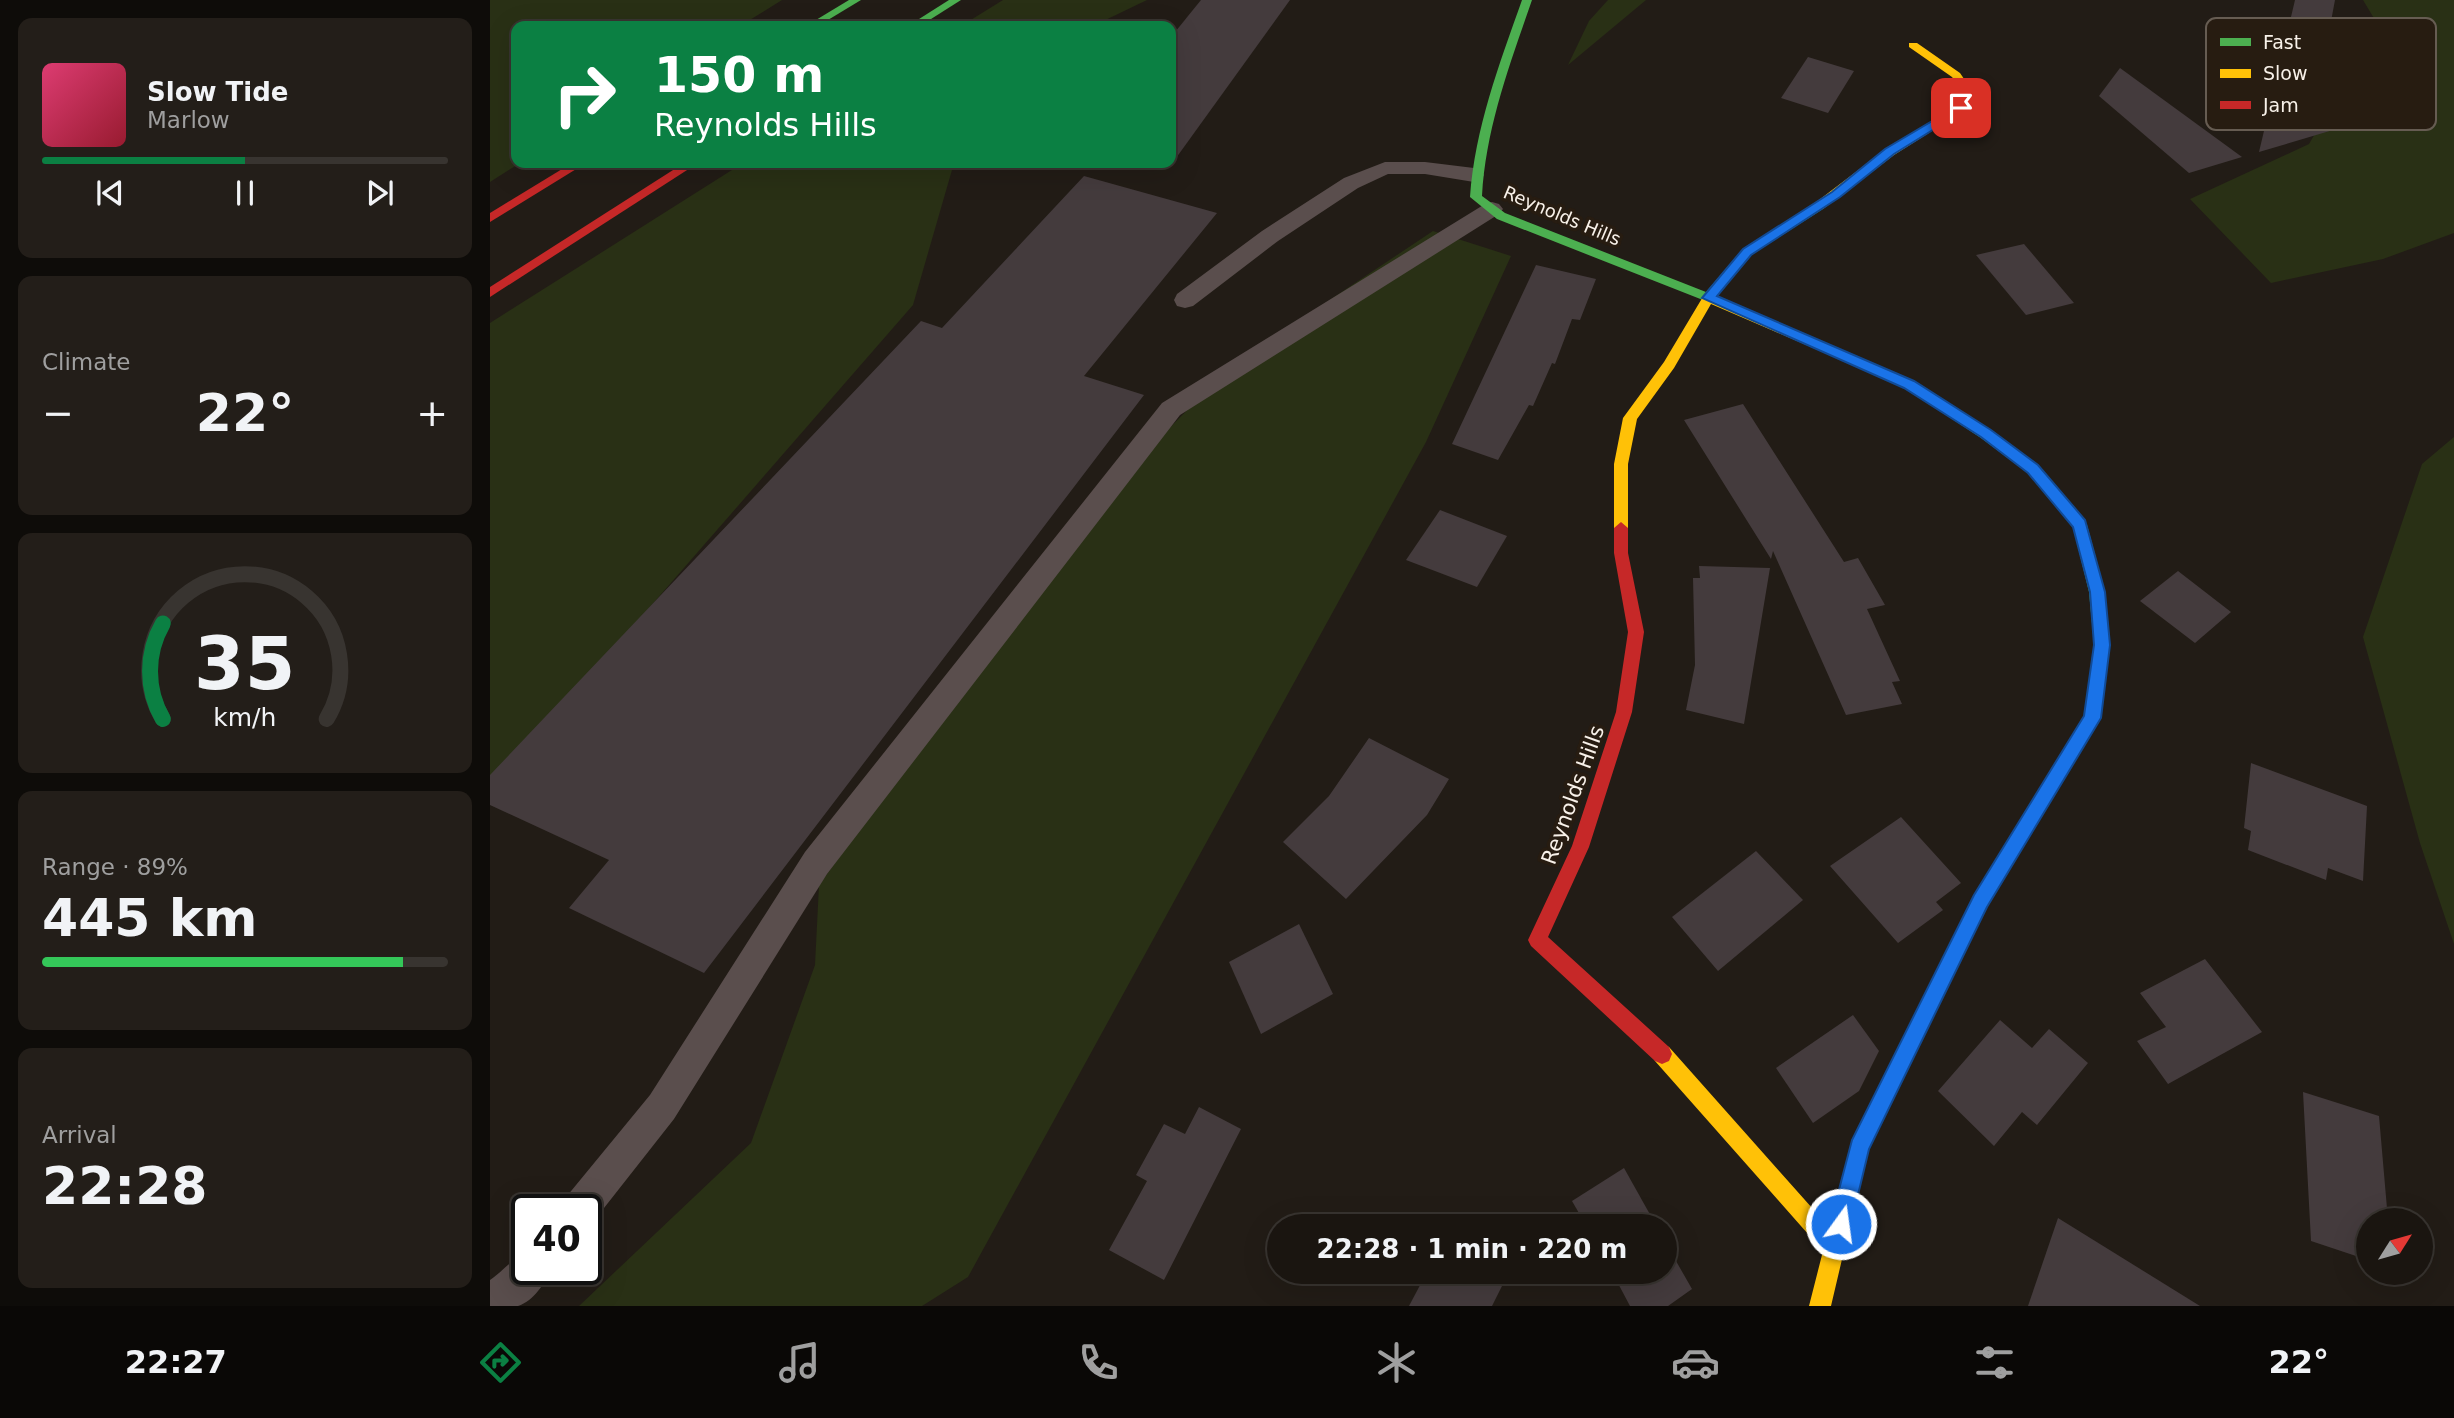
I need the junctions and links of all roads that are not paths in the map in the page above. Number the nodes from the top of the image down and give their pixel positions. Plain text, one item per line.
1 (856, 0) edge
2 (956, 0) edge
3 (1527, 0) edge
4 (820, 21) edge
5 (921, 21) edge
6 (1913, 45) dead end
7 (572, 168) edge
8 (684, 168) edge
9 (1474, 175) junction
10 (1492, 209) junction
11 (490, 218) edge
12 (490, 293) edge
13 (1708, 298) junction
14 (1185, 300) dead end
15 (592, 1194) edge
16 (1835, 1249) junction
17 (516, 1285) edge
18 (490, 1303) edge
19 (1820, 1306) edge

1 - 4 main road
2 - 5 main road
3 - 9 main road
6 - 13 main road, Reynolds Hills
7 - 11 main road
8 - 12 main road
9 - 10 main road, Reynolds Hills
9 - 14 lane
10 - 13 main road, Reynolds Hills
10 - 15 lane
13 - 16 main road, Reynolds Hills
13 - 16 main road, Reynolds Hills
16 - 19 main road, Reynolds Hills
17 - 18 lane

